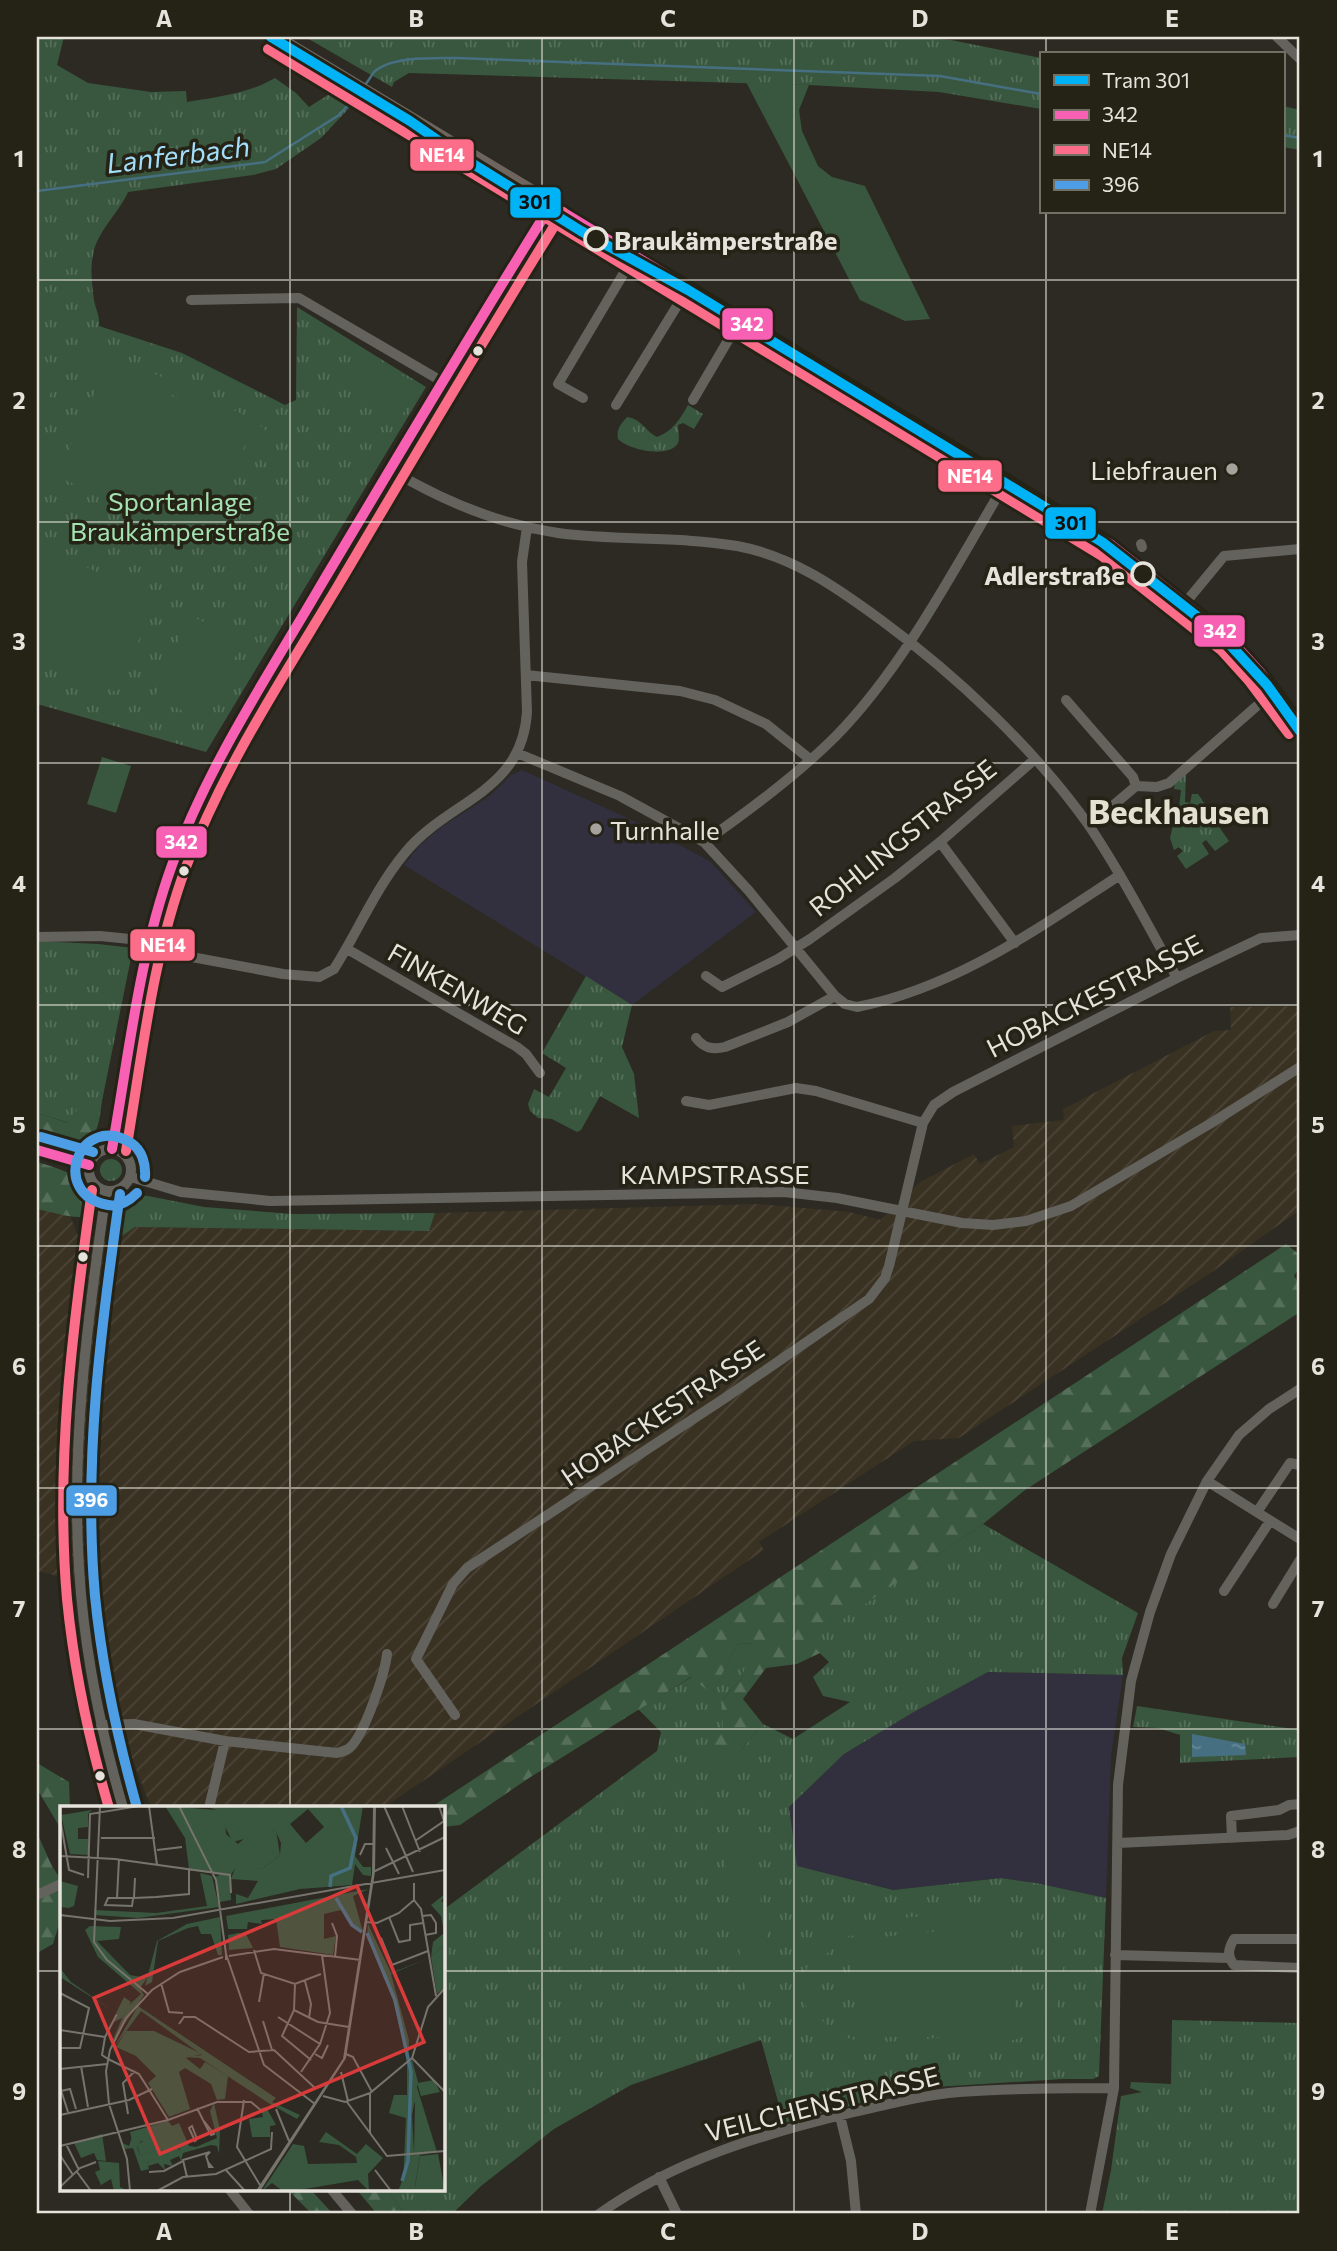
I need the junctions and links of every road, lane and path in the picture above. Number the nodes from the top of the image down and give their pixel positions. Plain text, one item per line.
1 (275, 37) edge
2 (1277, 37) edge
3 (293, 41) edge
4 (1300, 59) edge
5 (551, 205) junction
6 (634, 256) junction
7 (688, 288) junction
8 (191, 300) dead end
9 (740, 320) junction
10 (443, 382) junction
11 (583, 398) dead end
12 (693, 400) dead end
13 (616, 405) dead end
14 (391, 470) junction
15 (1007, 480) junction
16 (527, 527) junction
17 (1300, 549) edge
18 (1186, 602) junction
19 (909, 640) junction
20 (526, 675) junction
21 (1275, 690) junction
22 (1066, 700) dead end
23 (1300, 726) edge
24 (517, 753) junction
25 (1035, 759) junction
26 (811, 760) junction
27 (1136, 786) junction
28 (1088, 826) junction
29 (704, 842) junction
30 (940, 842) junction
31 (1120, 875) junction
32 (1300, 935) edge
33 (37, 937) edge
34 (1015, 943) junction
35 (150, 945) junction
36 (795, 946) junction
37 (346, 949) junction
38 (706, 976) dead end
39 (1177, 978) junction
40 (835, 996) junction
41 (696, 1038) dead end
42 (1300, 1067) edge
43 (540, 1073) dead end
44 (686, 1101) dead end
45 (923, 1123) junction
46 (112, 1149) junction
47 (37, 1150) edge
48 (89, 1165) junction
49 (131, 1177) junction
50 (106, 1192) junction
51 (902, 1212) junction
52 (1300, 1389) edge
53 (1300, 1465) edge
54 (1206, 1480) junction
55 (1257, 1512) junction
56 (1270, 1521) junction
57 (1300, 1539) edge
58 (1300, 1560) edge
59 (1224, 1591) dead end
60 (1273, 1604) dead end
61 (387, 1654) dead end
62 (454, 1715) dead end
63 (101, 1725) junction
64 (225, 1741) junction
65 (1300, 1804) edge
66 (122, 1806) edge
67 (209, 1806) edge
68 (1300, 1831) edge
69 (1232, 1838) junction
70 (1118, 1843) junction
71 (60, 1884) edge
72 (37, 1895) edge
73 (1300, 1939) edge
74 (1115, 1955) junction
75 (1229, 1958) junction
76 (1300, 1968) edge
77 (1114, 2088) junction
78 (840, 2116) junction
79 (659, 2178) junction
80 (232, 2192) edge
81 (334, 2192) edge
82 (249, 2214) edge
83 (352, 2214) edge
84 (599, 2214) edge
85 (677, 2214) edge
86 (856, 2214) edge
87 (1090, 2214) edge

1 - 3 main road
2 - 4 street
3 - 5 main road
5 - 6 main road
5 - 10 street
6 - 7 main road
6 - 11 street
7 - 9 main road
7 - 13 street
8 - 10 street
9 - 12 street
9 - 15 main road
10 - 14 street
14 - 16 street
14 - 35 street
15 - 18 main road
15 - 19 street
16 - 19 street
16 - 20 street
17 - 18 street
18 - 21 main road
19 - 25 street
19 - 26 street
20 - 24 street
20 - 26 street
21 - 23 main road
21 - 27 street
22 - 27 street
24 - 29 street
24 - 37 street
25 - 28 street
25 - 30 street, ROHLINGSTRASSE
26 - 29 street
27 - 28 street
28 - 31 street
29 - 36 street
30 - 34 street
30 - 36 street, ROHLINGSTRASSE
31 - 34 street
31 - 39 street
32 - 39 street, HOBACKESTRASSE
33 - 35 street
34 - 40 street
35 - 37 street
35 - 46 street
36 - 38 street, ROHLINGSTRASSE
36 - 40 street
37 - 43 street, FINKENWEG
39 - 45 street, HOBACKESTRASSE
40 - 41 street
42 - 51 street, KAMPSTRASSE
44 - 45 street
45 - 51 street, HOBACKESTRASSE
46 - 48 street
46 - 49 street
47 - 48 street
48 - 50 street
49 - 50 street
49 - 51 street, KAMPSTRASSE
50 - 63 street
51 - 62 street, HOBACKESTRASSE
52 - 54 street
53 - 55 street
54 - 55 street
54 - 70 street
55 - 56 street
56 - 57 street
56 - 59 street
58 - 60 street
61 - 64 street
63 - 64 street
63 - 66 street
64 - 67 street
65 - 69 street
68 - 69 street
69 - 70 street
70 - 74 street
71 - 72 street
73 - 75 street
74 - 75 street
74 - 77 street
75 - 76 street
77 - 78 street, VEILCHENSTRASSE
77 - 87 street
78 - 79 street, VEILCHENSTRASSE
78 - 86 street
79 - 84 street, VEILCHENSTRASSE
79 - 85 street
80 - 82 street
81 - 83 street

